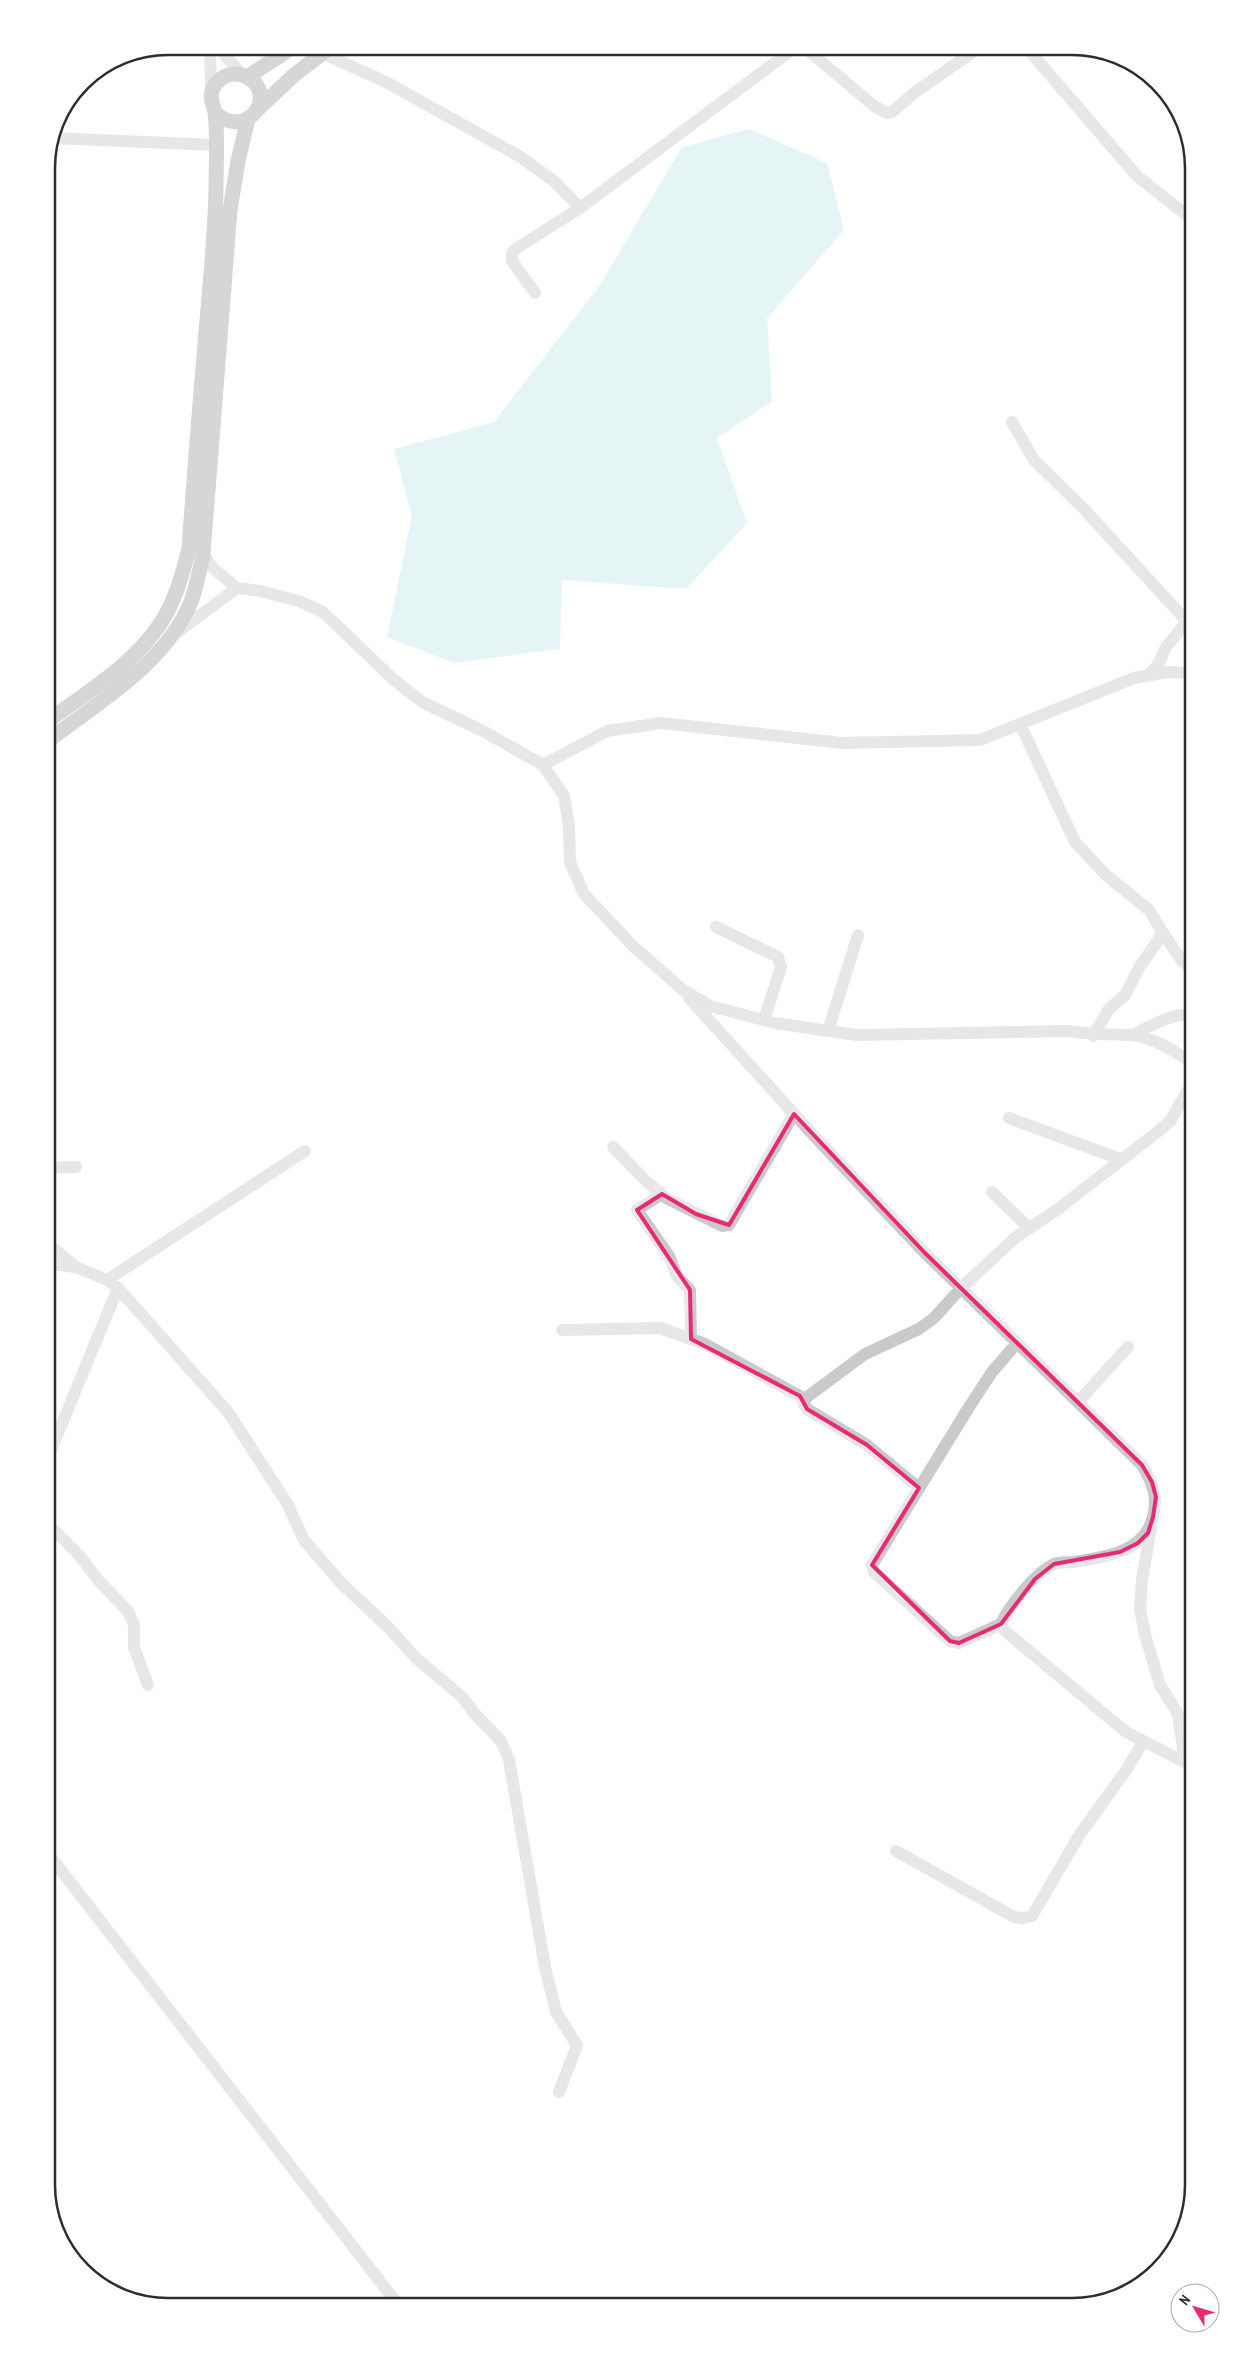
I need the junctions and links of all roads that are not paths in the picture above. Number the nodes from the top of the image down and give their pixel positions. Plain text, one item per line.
1 (210, 55) edge
2 (226, 55) edge
3 (278, 55) edge
4 (320, 55) edge
5 (336, 55) edge
6 (785, 55) edge
7 (814, 55) edge
8 (967, 55) edge
9 (1034, 55) edge
10 (244, 75) junction
11 (211, 93) junction
12 (215, 112) junction
13 (252, 116) junction
14 (59, 138) edge
15 (216, 145) junction
16 (580, 208) junction
17 (1185, 214) edge
18 (535, 294) dead end
19 (1012, 422) dead end
20 (203, 554) junction
21 (238, 588) junction
22 (1185, 615) edge
23 (1185, 627) edge
24 (170, 637) junction
25 (1185, 673) edge
26 (1147, 676) junction
27 (77, 710) junction
28 (55, 719) edge
29 (1020, 724) junction
30 (55, 733) edge
31 (544, 765) junction
32 (716, 927) dead end
33 (1163, 933) junction
34 (858, 935) dead end
35 (1185, 964) edge
36 (683, 990) junction
37 (1185, 1014) edge
38 (764, 1020) junction
39 (828, 1031) junction
40 (1133, 1035) junction
41 (1093, 1036) junction
42 (1185, 1058) edge
43 (1185, 1095) edge
44 (794, 1114) junction
45 (1009, 1118) dead end
46 (613, 1147) dead end
47 (305, 1151) dead end
48 (1120, 1159) junction
49 (76, 1167) dead end
50 (55, 1168) edge
51 (992, 1192) dead end
52 (662, 1194) junction
53 (1029, 1228) junction
54 (55, 1250) edge
55 (55, 1264) edge
56 (76, 1267) junction
57 (107, 1280) junction
58 (118, 1288) junction
59 (961, 1288) junction
60 (562, 1330) dead end
61 (691, 1339) junction
62 (1017, 1343) junction
63 (1128, 1347) dead end
64 (805, 1399) junction
65 (1078, 1402) junction
66 (55, 1440) edge
67 (919, 1488) junction
68 (1153, 1517) junction
69 (55, 1531) edge
70 (1000, 1624) junction
71 (148, 1684) dead end
72 (1143, 1742) junction
73 (1185, 1746) edge
74 (1185, 1763) edge
75 (896, 1851) dead end
76 (55, 1863) edge
77 (559, 2092) dead end
78 (393, 2298) edge

1 - 11 street
2 - 10 street
3 - 10 main road
4 - 13 main road
5 - 16 street
6 - 16 street
7 - 8 street
9 - 17 street
10 - 11 main road
10 - 13 main road
11 - 12 main road
12 - 13 main road
12 - 15 main road
13 - 20 main road
14 - 15 street
15 - 27 main road
16 - 18 street
19 - 22 street
20 - 21 street
20 - 24 main road
21 - 24 street
21 - 31 street
23 - 26 street
24 - 27 main road
25 - 26 street
26 - 29 street
27 - 28 main road
27 - 30 main road
29 - 31 street
29 - 33 street
31 - 36 street
32 - 38 street
33 - 35 street
33 - 41 street
34 - 39 street
36 - 38 street
36 - 44 street
37 - 40 street
38 - 39 street
39 - 41 street
40 - 41 street
40 - 42 street
43 - 48 street
44 - 52 street
44 - 59 street
45 - 48 street
46 - 52 street
47 - 57 street
48 - 53 street
49 - 50 street
51 - 53 street
52 - 61 street
53 - 59 street
54 - 56 street
55 - 56 street
56 - 57 street
57 - 58 street
58 - 66 street
58 - 77 street
59 - 62 street
59 - 64 street
60 - 61 street
61 - 64 street
62 - 65 street
62 - 67 street
63 - 65 street
64 - 67 street
65 - 68 street
67 - 70 street
68 - 70 street
68 - 73 street
69 - 71 street
70 - 72 street
72 - 74 street
72 - 75 street
76 - 78 street

